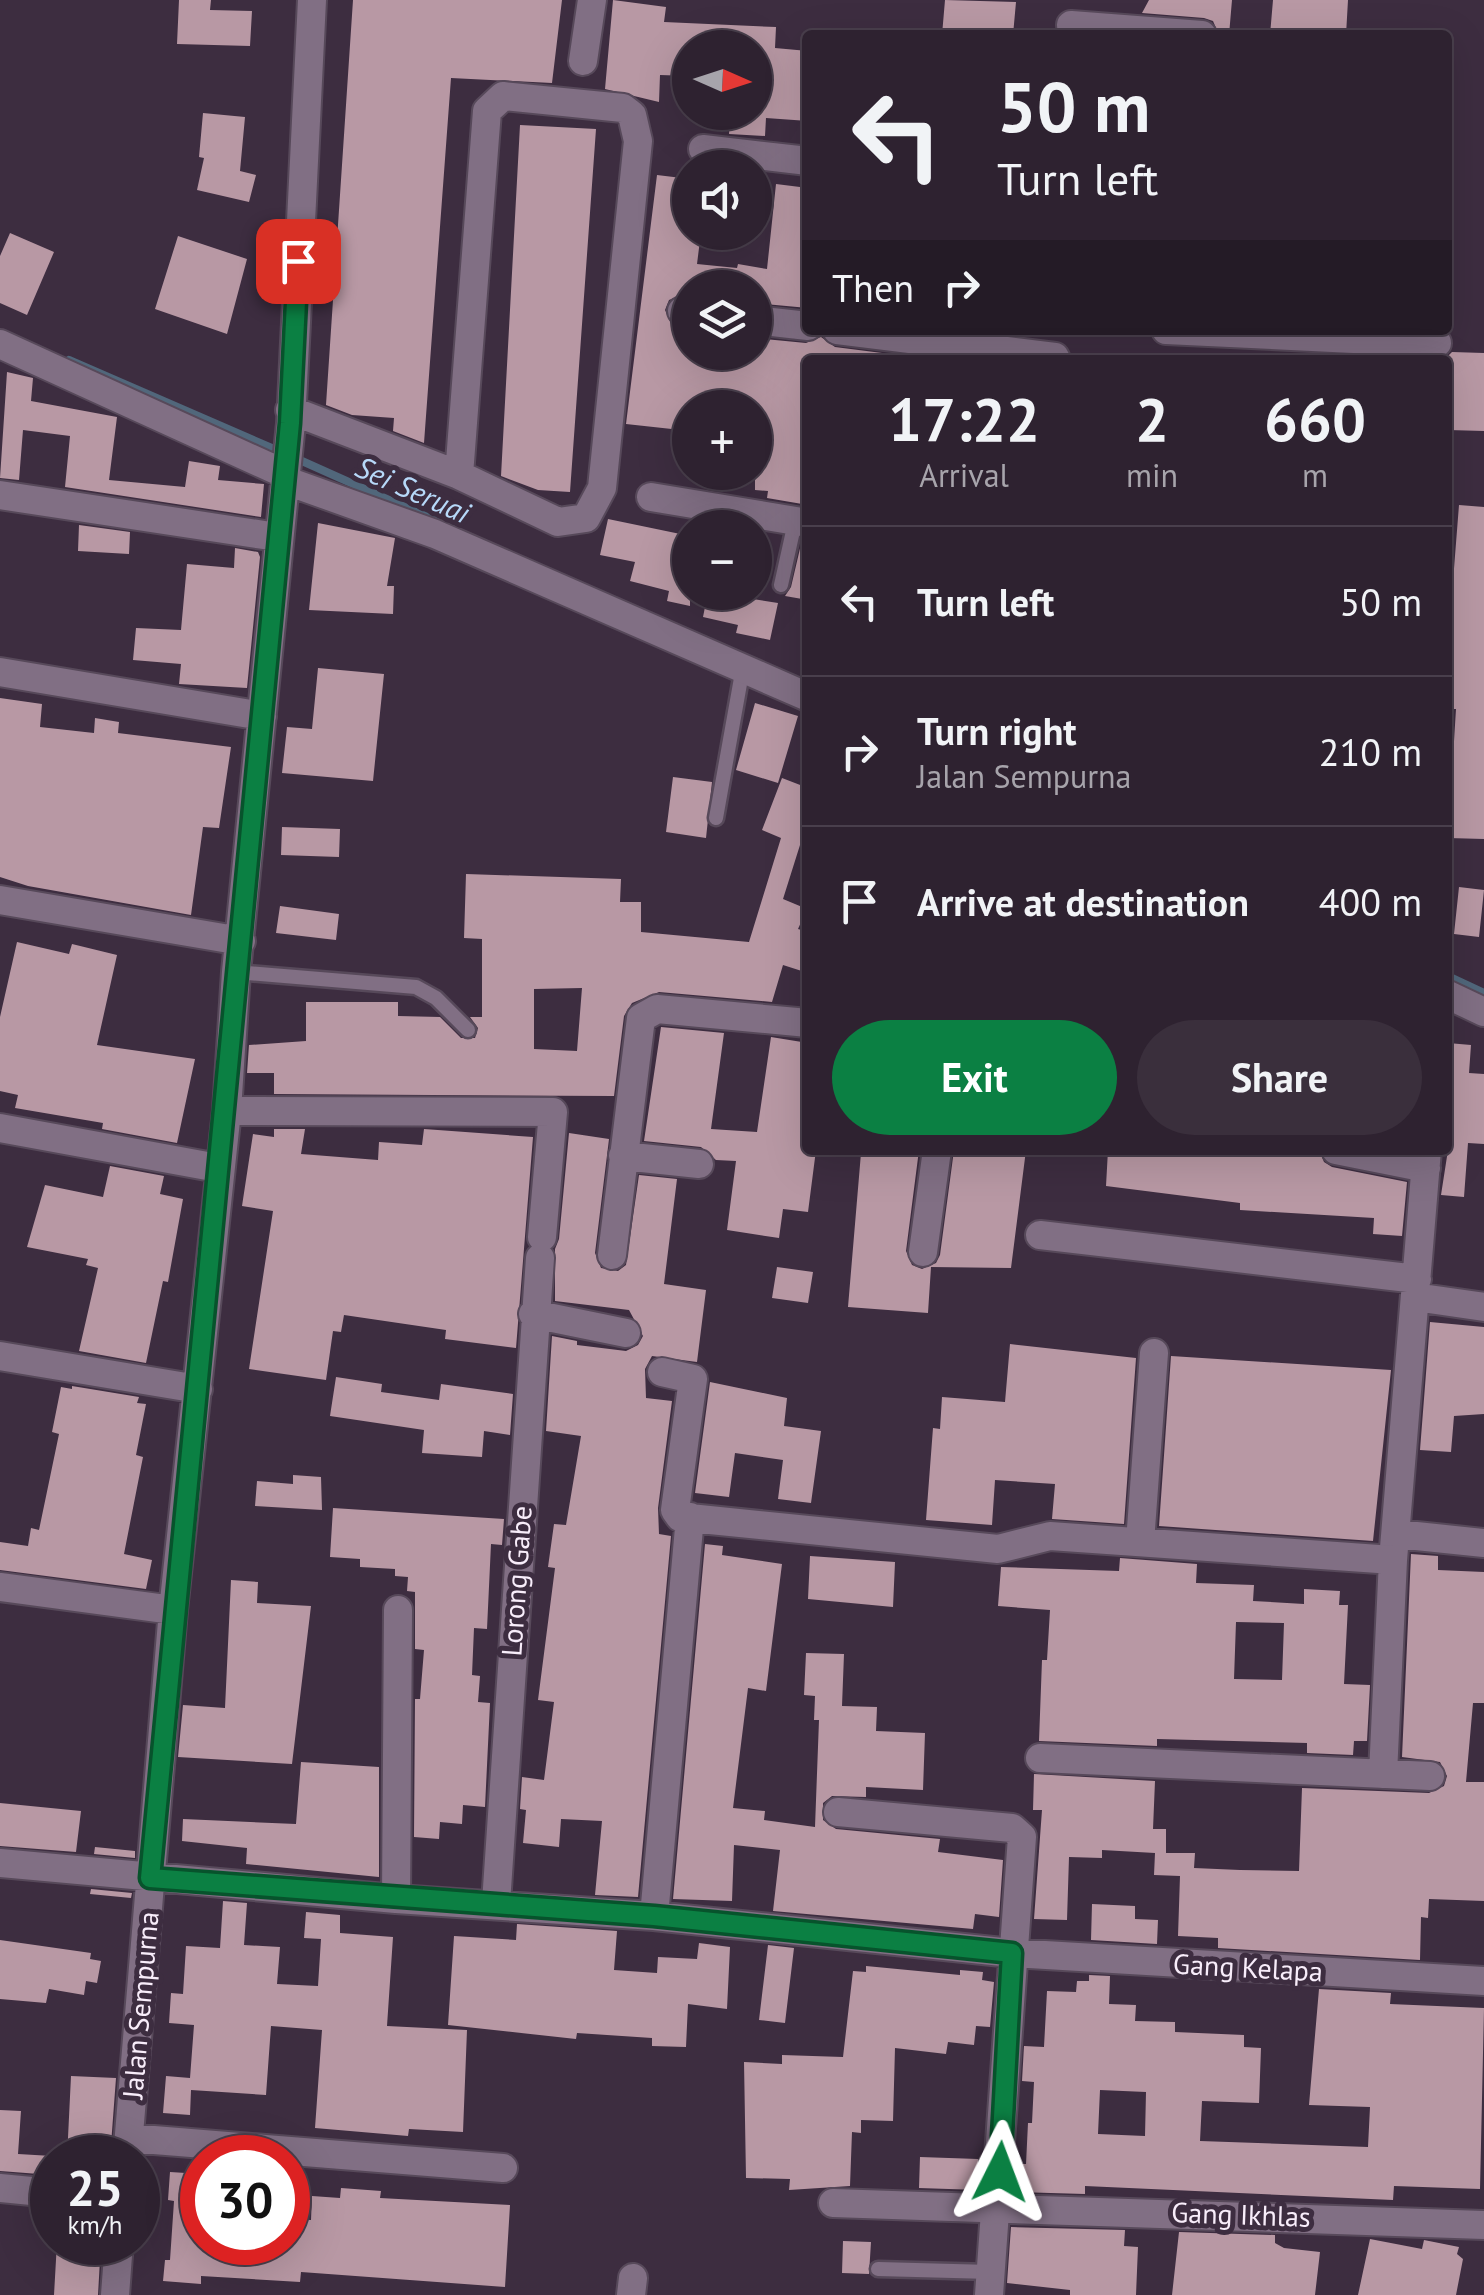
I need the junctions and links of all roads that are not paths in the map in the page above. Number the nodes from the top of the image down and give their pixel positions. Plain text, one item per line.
1 (312, 0) edge
2 (592, 0) edge
3 (1071, 20) edge
4 (1158, 30) edge
5 (583, 61) dead end
6 (703, 149) dead end
7 (802, 160) edge
8 (772, 322) edge
9 (802, 325) edge
10 (894, 335) edge
11 (1270, 335) edge
12 (1436, 343) dead end
13 (0, 344) edge
14 (1055, 349) edge
15 (290, 417) junction
16 (460, 475) junction
17 (295, 481) junction
18 (0, 495) edge
19 (651, 497) dead end
20 (801, 522) edge
21 (277, 537) junction
22 (780, 585) dead end
23 (743, 666) junction
24 (0, 672) edge
25 (802, 695) edge
26 (262, 716) junction
27 (716, 818) dead end
28 (0, 900) edge
29 (240, 941) junction
30 (236, 972) junction
31 (1452, 996) edge
32 (1484, 1012) edge
33 (802, 1022) edge
34 (468, 1030) dead end
35 (227, 1111) junction
36 (0, 1128) edge
37 (936, 1155) edge
38 (1386, 1155) edge
39 (622, 1156) junction
40 (1426, 1159) edge
41 (699, 1164) dead end
42 (218, 1168) junction
43 (1040, 1235) dead end
44 (922, 1252) dead end
45 (612, 1256) dead end
46 (1416, 1288) junction
47 (1484, 1306) edge
48 (533, 1314) junction
49 (626, 1333) dead end
50 (1154, 1353) dead end
51 (0, 1356) edge
52 (662, 1372) dead end
53 (198, 1389) junction
54 (690, 1518) junction
55 (1140, 1542) junction
56 (1484, 1544) edge
57 (1395, 1547) junction
58 (0, 1587) edge
59 (173, 1610) junction
60 (398, 1610) dead end
61 (1040, 1758) dead end
62 (1382, 1774) junction
63 (1430, 1776) dead end
64 (838, 1812) dead end
65 (0, 1863) edge
66 (150, 1878) junction
67 (396, 1899) junction
68 (496, 1903) junction
69 (654, 1916) junction
70 (1012, 1953) junction
71 (1484, 1981) edge
72 (129, 2135) edge
73 (160, 2150) edge
74 (503, 2168) dead end
75 (0, 2188) edge
76 (30, 2191) edge
77 (833, 2203) dead end
78 (998, 2208) junction
79 (1484, 2225) edge
80 (117, 2265) edge
81 (878, 2269) dead end
82 (990, 2284) edge
83 (115, 2295) edge

1 - 15 street, Jalan Sempurna
2 - 5 street
3 - 4 street
6 - 7 street
8 - 9 street
10 - 14 street
11 - 12 street
13 - 17 street
15 - 16 street
15 - 17 street, Jalan Sempurna
16 - 16 street
17 - 21 street, Jalan Sempurna
17 - 23 street
18 - 21 street
19 - 20 street
20 - 22 lane
21 - 26 street, Jalan Sempurna
23 - 25 street
23 - 27 lane
24 - 26 street
26 - 29 street, Jalan Sempurna
28 - 29 street
29 - 30 street, Jalan Sempurna
30 - 34 lane
30 - 35 street, Jalan Sempurna
31 - 32 street
33 - 39 street
35 - 42 street, Jalan Sempurna
35 - 48 street, Lorong Gabe
36 - 42 street
37 - 44 street
38 - 40 street
39 - 41 street
39 - 45 street
40 - 46 street
42 - 53 street, Jalan Sempurna
43 - 46 street
46 - 47 street
46 - 57 street
48 - 49 street
48 - 68 street, Lorong Gabe
50 - 55 street
51 - 53 street
52 - 54 street
53 - 59 street, Jalan Sempurna
54 - 55 street
54 - 69 street
55 - 57 street
56 - 57 street
57 - 62 street
58 - 59 street
59 - 66 street, Jalan Sempurna
60 - 67 street
61 - 62 street
62 - 63 street
64 - 70 street
65 - 66 street, Gang Kelapa
66 - 67 street, Gang Kelapa
66 - 72 street, Jalan Sempurna
67 - 68 street, Gang Kelapa
68 - 69 street, Gang Kelapa
69 - 70 street, Gang Kelapa
70 - 71 street, Gang Kelapa
70 - 78 street
73 - 74 street
75 - 76 street
77 - 78 street, Gang Ikhlas
78 - 79 street, Gang Ikhlas
78 - 82 street
80 - 83 street
81 - 82 lane

